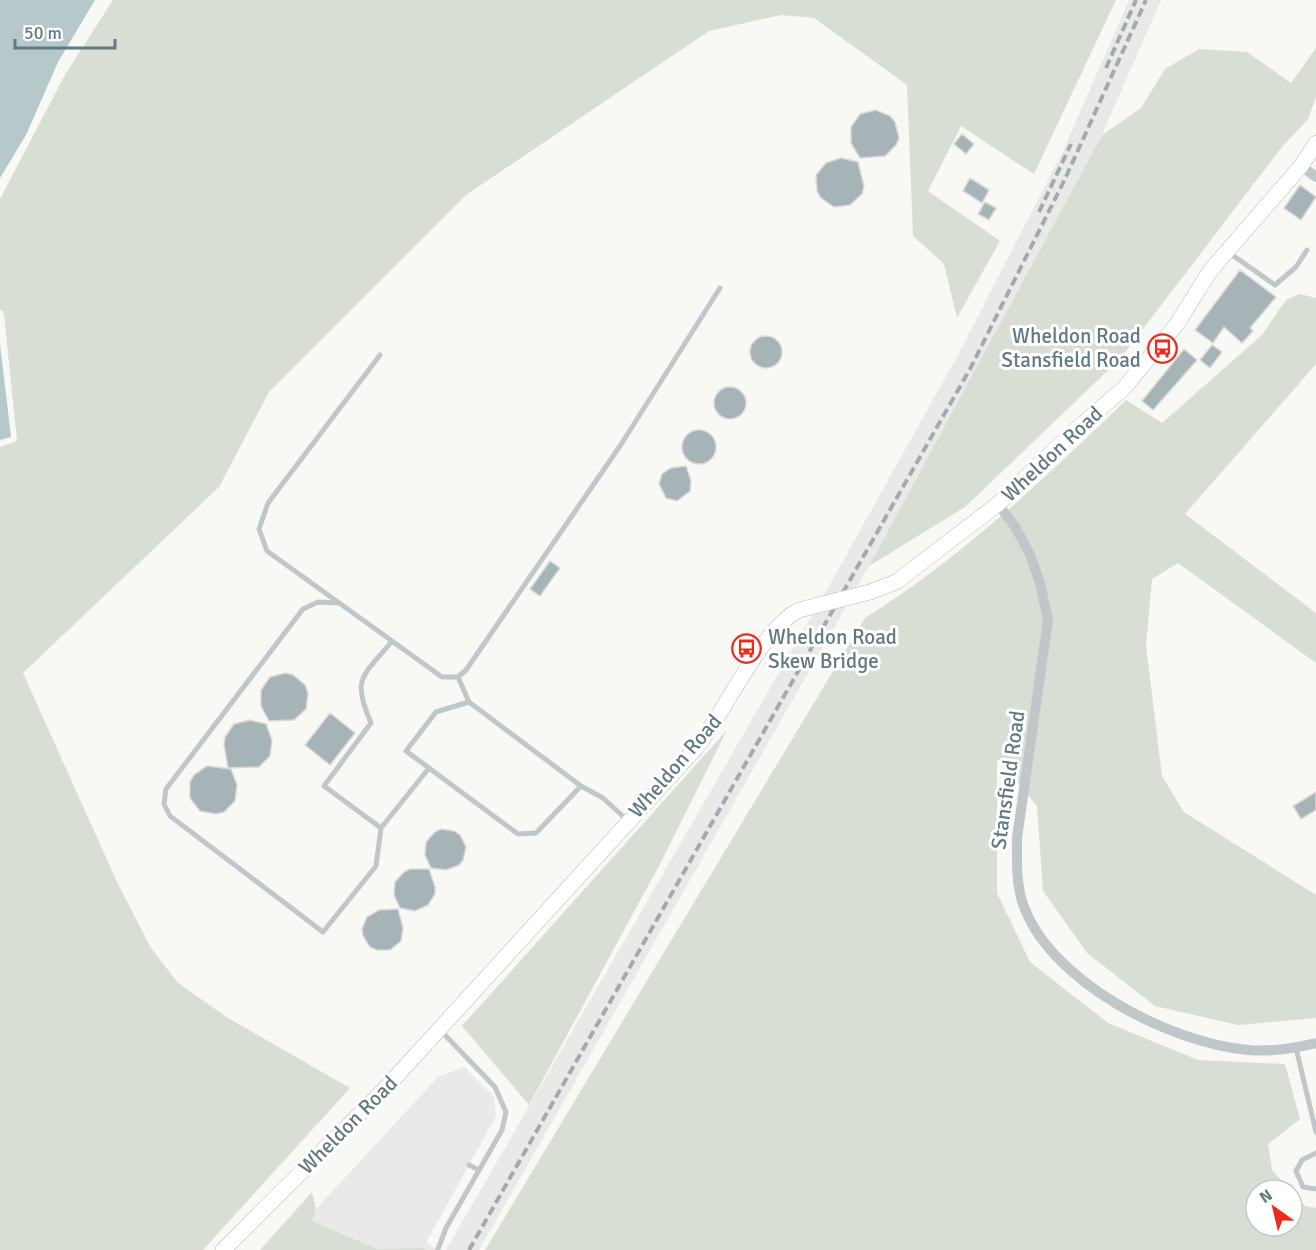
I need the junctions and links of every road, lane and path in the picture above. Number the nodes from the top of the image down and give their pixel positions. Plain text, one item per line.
1 (1316, 143) edge
2 (1301, 166) junction
3 (1316, 177) edge
4 (1307, 250) dead end
5 (1227, 251) junction
6 (720, 288) dead end
7 (380, 355) dead end
8 (998, 504) junction
9 (338, 603) junction
10 (392, 641) junction
11 (458, 677) junction
12 (469, 702) junction
13 (429, 768) junction
14 (580, 786) junction
15 (627, 820) junction
16 (381, 828) junction
17 (440, 1030) junction
18 (1316, 1043) edge
19 (1296, 1048) junction
20 (1316, 1132) edge
21 (1316, 1153) edge
22 (469, 1165) dead end
23 (479, 1170) junction
24 (1316, 1189) edge
25 (438, 1249) edge
26 (223, 1250) edge

1 - 2 street, Wheldon Road
2 - 3 street
2 - 5 street, Wheldon Road
4 - 5 lane
5 - 8 street, Wheldon Road
6 - 11 lane
7 - 9 lane
8 - 15 street, Wheldon Road, bridge
8 - 19 street, Stansfield Road
9 - 10 lane
9 - 16 lane
10 - 11 lane
10 - 16 lane
11 - 12 lane
12 - 13 lane
12 - 14 lane
13 - 14 lane
13 - 16 lane
14 - 15 lane
15 - 17 street, Wheldon Road
17 - 23 lane
17 - 26 street, Wheldon Road
18 - 19 street, Stansfield Road
19 - 20 lane
21 - 24 lane
22 - 23 lane
23 - 25 lane

